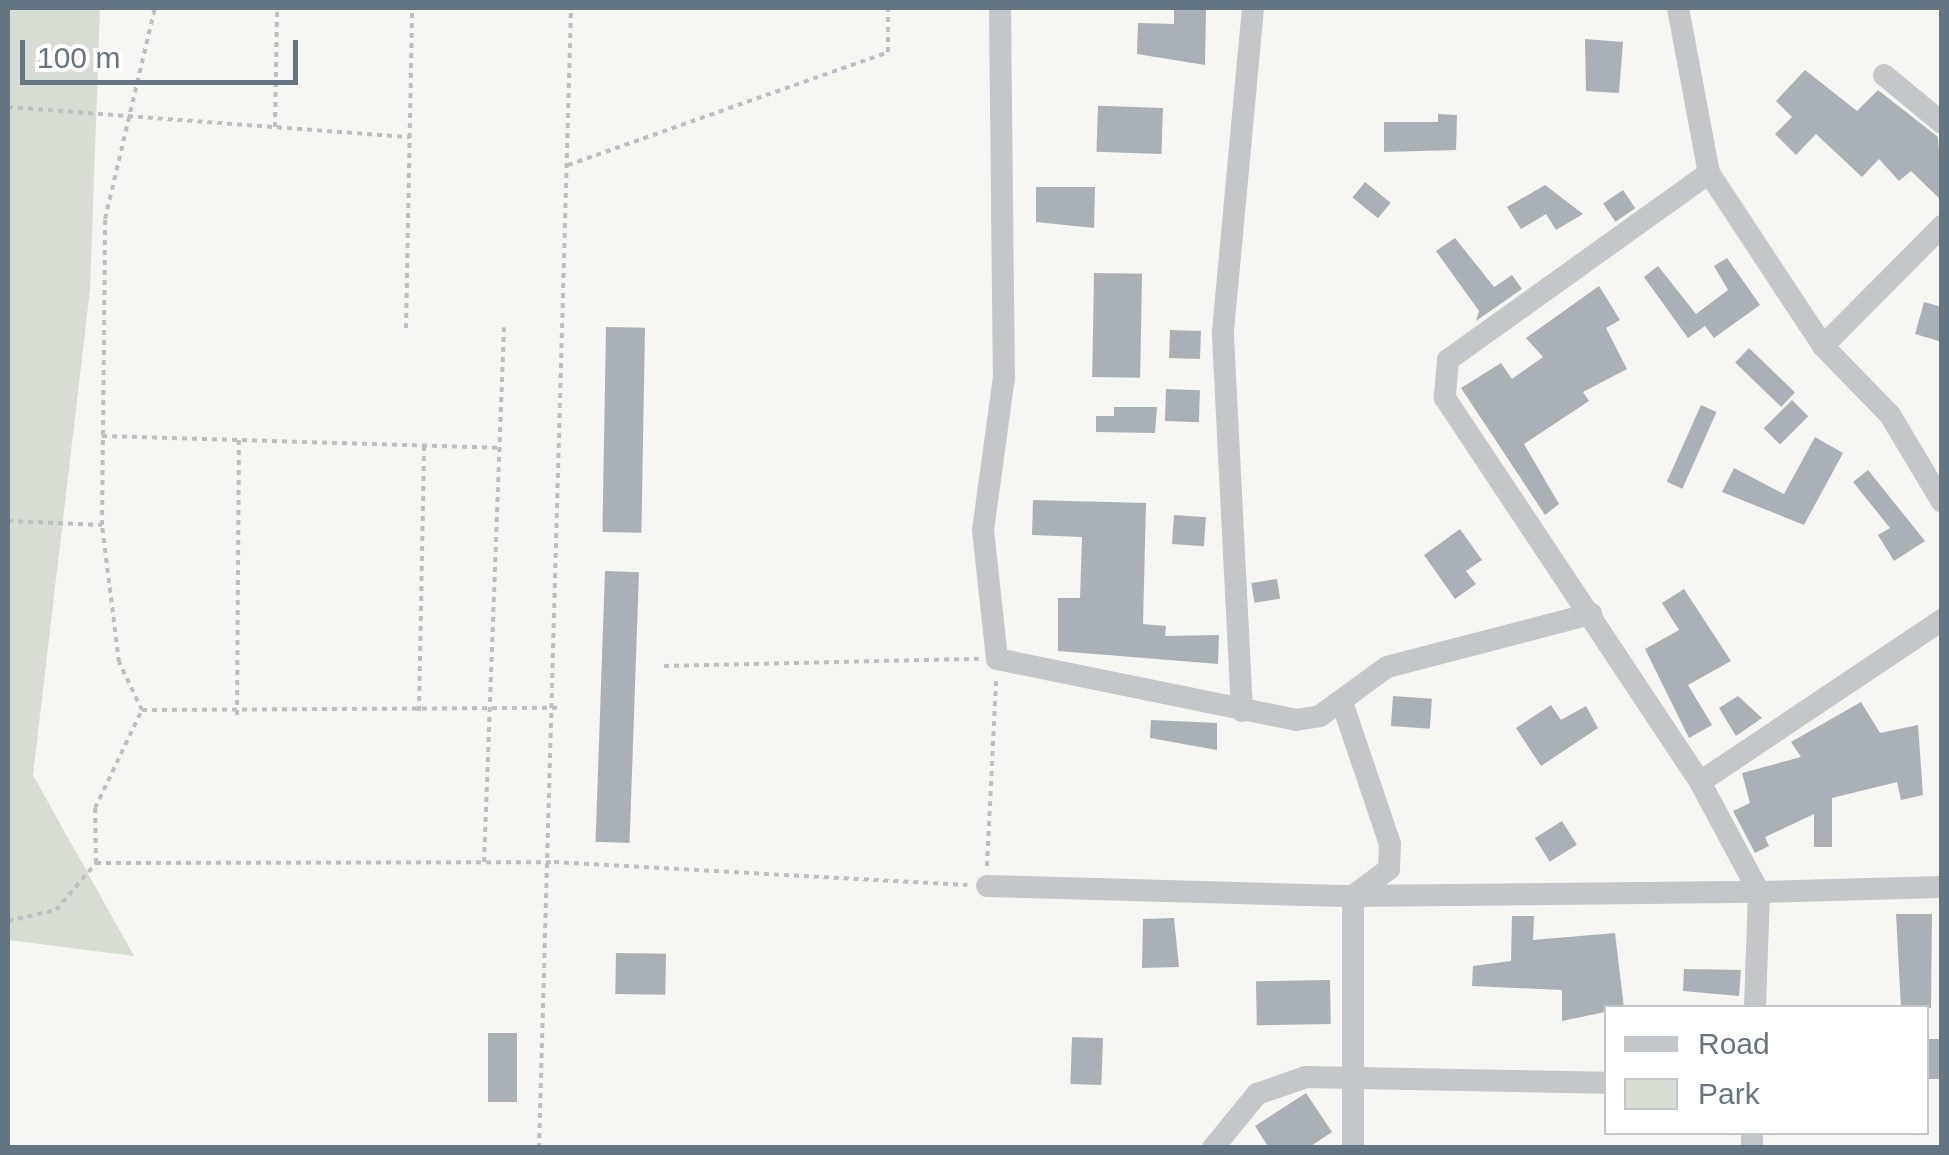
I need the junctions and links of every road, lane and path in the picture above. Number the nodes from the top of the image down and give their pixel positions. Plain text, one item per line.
1 (155, 8) edge
2 (278, 8) edge
3 (412, 8) edge
4 (571, 8) edge
5 (888, 8) edge
6 (1000, 8) edge
7 (1253, 8) edge
8 (1678, 8) edge
9 (1884, 75) dead end
10 (8, 107) edge
11 (129, 116) junction
12 (1942, 123) edge
13 (275, 127) junction
14 (410, 137) junction
15 (568, 165) junction
16 (1709, 174) junction
17 (1942, 226) edge
18 (504, 327) dead end
19 (406, 328) dead end
20 (1822, 346) junction
21 (102, 436) junction
22 (238, 440) junction
23 (424, 446) junction
24 (500, 448) junction
25 (1942, 502) edge
26 (8, 521) edge
27 (102, 525) junction
28 (1591, 614) junction
29 (1942, 620) edge
30 (997, 659) junction
31 (664, 666) dead end
32 (1342, 702) junction
33 (557, 708) junction
34 (490, 709) junction
35 (142, 710) junction
36 (1242, 710) junction
37 (419, 711) junction
38 (236, 716) junction
39 (1700, 782) junction
40 (484, 862) junction
41 (554, 862) junction
42 (96, 863) junction
43 (986, 886) junction
44 (1942, 887) edge
45 (1758, 892) junction
46 (1352, 896) junction
47 (8, 921) edge
48 (1755, 1005) edge
49 (1353, 1082) junction
50 (1604, 1083) edge
51 (539, 1148) edge
52 (1213, 1148) edge
53 (1352, 1148) edge

1 - 11 path
2 - 13 path
3 - 14 path
4 - 15 path
5 - 15 path
6 - 30 street
7 - 36 street
8 - 16 street
9 - 12 street
10 - 11 path
11 - 13 path
11 - 21 path
13 - 14 path
14 - 19 path
15 - 33 path
16 - 20 street
16 - 28 street
17 - 20 street
18 - 24 path
20 - 25 street
21 - 22 path
21 - 27 path
22 - 23 path
22 - 38 path
23 - 24 path
23 - 37 path
24 - 34 path
26 - 27 path
27 - 35 path
28 - 32 street
28 - 39 street
29 - 39 street
30 - 31 path
30 - 36 street
30 - 43 path
32 - 36 street
32 - 46 street
33 - 34 path
33 - 41 path
34 - 37 path
34 - 40 path
35 - 38 path
35 - 42 path
37 - 38 path
39 - 45 street
40 - 41 path
40 - 42 path
41 - 43 path
41 - 51 path
42 - 47 path
43 - 46 street
44 - 45 street
45 - 46 street
45 - 48 street
46 - 49 street
49 - 50 street
49 - 52 street
49 - 53 street

